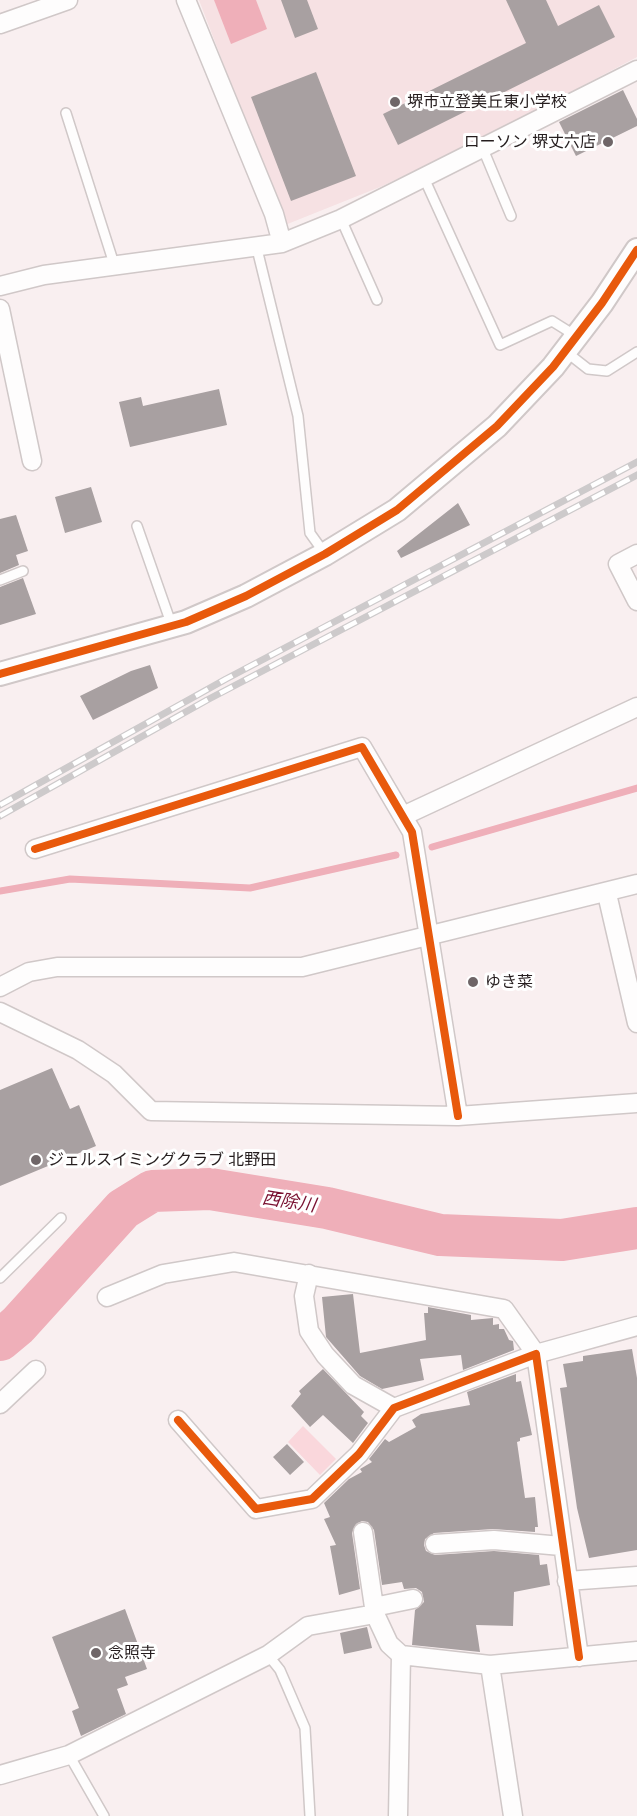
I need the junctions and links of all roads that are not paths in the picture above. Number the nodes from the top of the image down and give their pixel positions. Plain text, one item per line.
1 (68, 0) edge
2 (186, 0) edge
3 (0, 24) edge
4 (637, 70) edge
5 (66, 112) dead end
6 (483, 149) junction
7 (424, 178) junction
8 (511, 216) dead end
9 (340, 219) junction
10 (282, 243) junction
11 (257, 249) junction
12 (637, 250) edge
13 (115, 267) junction
14 (0, 286) edge
15 (377, 300) dead end
16 (0, 309) edge
17 (571, 343) junction
18 (637, 352) edge
19 (32, 461) dead end
20 (137, 526) dead end
21 (325, 554) junction
22 (637, 554) edge
23 (23, 571) dead end
24 (0, 580) edge
25 (637, 601) edge
26 (172, 626) junction
27 (0, 674) edge
28 (637, 707) edge
29 (403, 816) junction
30 (35, 849) dead end
31 (637, 884) edge
32 (607, 894) junction
33 (427, 938) junction
34 (0, 987) edge
35 (0, 1012) edge
36 (637, 1023) edge
37 (637, 1103) edge
38 (458, 1116) junction
39 (62, 1218) dead end
40 (309, 1274) junction
41 (0, 1278) edge
42 (107, 1297) dead end
43 (637, 1326) edge
44 (536, 1354) junction
45 (36, 1370) dead end
46 (0, 1404) edge
47 (394, 1408) junction
48 (178, 1420) dead end
49 (363, 1532) dead end
50 (435, 1544) dead end
51 (561, 1546) junction
52 (637, 1576) edge
53 (567, 1581) junction
54 (412, 1599) dead end
55 (375, 1611) junction
56 (637, 1651) edge
57 (268, 1655) junction
58 (401, 1655) junction
59 (579, 1657) junction
60 (490, 1665) junction
61 (69, 1755) junction
62 (0, 1775) edge
63 (104, 1816) edge
64 (310, 1816) edge
65 (398, 1816) edge
66 (513, 1816) edge

1 - 3 street
2 - 10 street
4 - 6 street
5 - 13 lane
6 - 7 street
6 - 8 lane
7 - 9 street
7 - 17 lane
9 - 10 street
9 - 15 lane
10 - 11 street
11 - 13 street
11 - 21 lane
12 - 17 street
13 - 14 street
16 - 19 street
17 - 18 lane
17 - 21 street
20 - 26 lane
21 - 26 street
22 - 25 street
23 - 24 lane
26 - 27 street
28 - 29 street
29 - 30 street
29 - 33 street
31 - 32 street
32 - 33 street
32 - 36 street
33 - 34 street
33 - 38 street
35 - 38 street
37 - 38 street
39 - 41 lane
40 - 42 street
40 - 44 street
40 - 47 street
43 - 44 street
44 - 47 street
44 - 51 street
45 - 46 street
47 - 48 street
49 - 55 street
50 - 51 street
51 - 53 street
52 - 53 street
53 - 59 street
54 - 55 street
55 - 57 street
55 - 58 street
56 - 59 street
57 - 61 street
57 - 64 lane
58 - 60 street
58 - 65 street
59 - 60 street
60 - 66 street
61 - 62 street
61 - 63 lane

